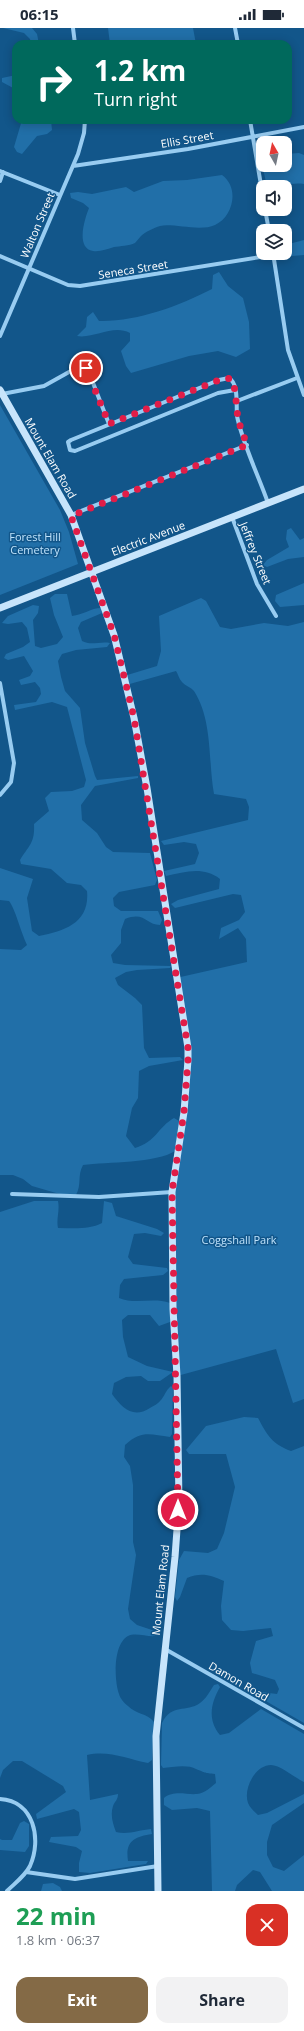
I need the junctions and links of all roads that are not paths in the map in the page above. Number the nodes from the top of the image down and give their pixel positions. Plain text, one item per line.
1 (73, 28) edge
2 (235, 28) edge
3 (74, 40) edge
4 (237, 40) edge
5 (84, 124) edge
6 (250, 124) edge
7 (304, 127) edge
8 (252, 137) junction
9 (73, 166) junction
10 (2, 172) edge
11 (260, 180) edge
12 (0, 181) edge
13 (60, 195) junction
14 (0, 256) edge
15 (256, 257) edge
16 (274, 260) edge
17 (29, 267) junction
18 (0, 336) edge
19 (297, 378) junction
20 (235, 390) junction
21 (1, 392) edge
22 (304, 395) edge
23 (237, 401) junction
24 (109, 424) junction
25 (247, 445) junction
26 (304, 489) edge
27 (268, 503) junction
28 (71, 516) junction
29 (232, 517) junction
30 (90, 572) junction
31 (0, 608) edge
32 (276, 616) dead end
33 (0, 683) edge
34 (0, 795) edge
35 (172, 1192) junction
36 (12, 1194) dead end
37 (165, 1649) junction
38 (304, 1728) edge
39 (0, 1799) edge
40 (158, 1866) junction
41 (26, 1872) junction
42 (7, 1891) edge
43 (158, 1891) edge

1 - 3 street
2 - 4 street
5 - 9 street, Walton Street
6 - 8 street
7 - 8 street, Ellis Street
8 - 9 street, Ellis Street
8 - 11 street
9 - 13 street, Walton Street
10 - 12 street
10 - 13 street
13 - 17 street, Walton Street
14 - 17 street, Seneca Street
15 - 17 street, Seneca Street
16 - 19 street
17 - 18 street, Walton Street
19 - 22 street
19 - 23 street
20 - 23 street
20 - 24 street
20 - 24 street
21 - 24 street
21 - 28 main road, Mount Elam Road
23 - 25 street
25 - 27 street
25 - 28 street
26 - 27 main road, Electric Avenue
27 - 29 main road, Electric Avenue
28 - 30 main road, Mount Elam Road
29 - 30 main road, Electric Avenue
29 - 32 street, Jeffrey Street
30 - 31 main road, Electric Avenue
30 - 35 main road, Mount Elam Road
33 - 34 street
35 - 36 street
35 - 37 main road, Mount Elam Road
37 - 38 street, Damon Road
37 - 40 main road, Mount Elam Road
39 - 41 street
40 - 41 street
40 - 43 main road, Mount Elam Road
41 - 42 street

